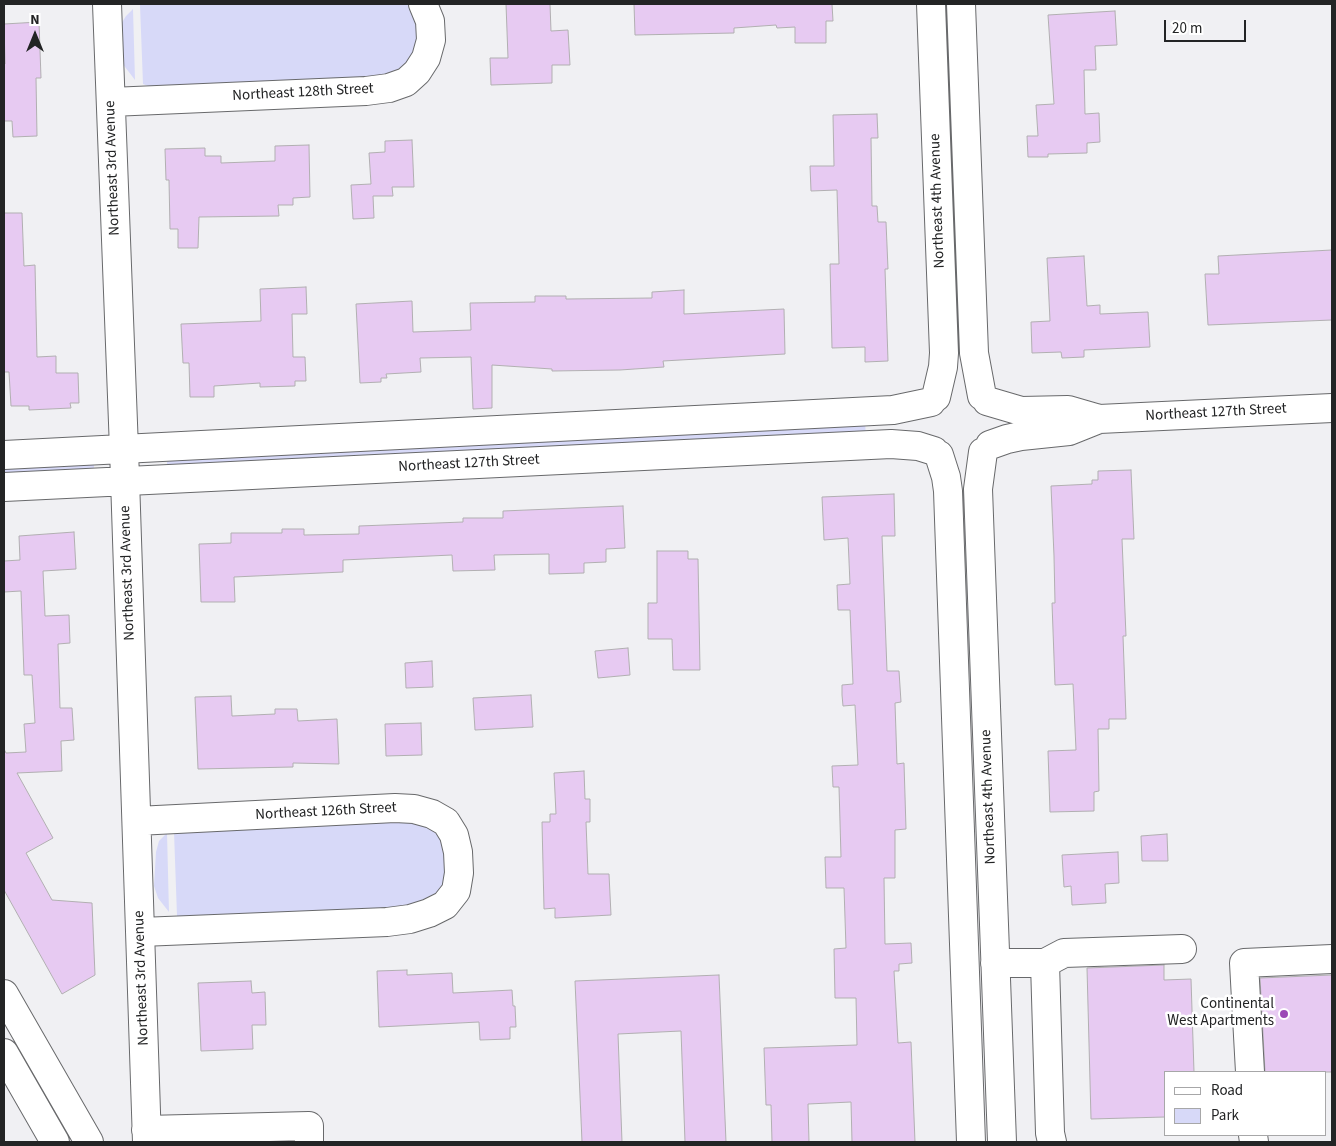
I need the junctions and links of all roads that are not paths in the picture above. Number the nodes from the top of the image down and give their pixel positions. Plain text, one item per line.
1 (107, 4) edge
2 (423, 4) edge
3 (932, 4) edge
4 (961, 4) edge
5 (111, 102) junction
6 (984, 398) junction
7 (934, 399) junction
8 (1332, 408) edge
9 (1099, 419) junction
10 (124, 449) junction
11 (987, 449) junction
12 (937, 453) junction
13 (4, 455) edge
14 (125, 480) junction
15 (4, 487) edge
16 (137, 821) junction
17 (960, 836) junction
18 (991, 836) junction
19 (141, 932) junction
20 (1182, 949) dead end
21 (1332, 959) edge
22 (1045, 963) junction
23 (996, 964) junction
24 (4, 994) edge
25 (4, 1053) edge
26 (1250, 1071) edge
27 (146, 1136) edge
28 (55, 1142) edge
29 (89, 1142) edge
30 (309, 1142) edge
31 (971, 1142) edge
32 (1002, 1142) edge
33 (1052, 1142) edge

1 - 5 street, Northeast 3rd Avenue
2 - 5 street, Northeast 128th Street
3 - 7 street, Northeast 4th Avenue
4 - 6 street, Northeast 4th Avenue
5 - 10 street, Northeast 3rd Avenue
6 - 7 street
6 - 9 street, Northeast 127th Street
6 - 11 street
7 - 10 street
7 - 12 street
8 - 9 street, Northeast 127th Street
9 - 11 street, Northeast 127th Street
10 - 13 street
10 - 14 street, Northeast 3rd Avenue
11 - 12 street
11 - 18 street, Northeast 4th Avenue
12 - 14 street, Northeast 127th Street
12 - 17 street, Northeast 4th Avenue
14 - 15 street, Northeast 127th Street
14 - 16 street, Northeast 3rd Avenue
16 - 19 street, Northeast 3rd Avenue
16 - 19 street, Northeast 126th Street
17 - 18 street
17 - 31 street, Northeast 4th Avenue
18 - 23 street, Northeast 4th Avenue
19 - 27 street, Northeast 3rd Avenue
20 - 22 street
21 - 26 street
22 - 23 street
22 - 33 street
23 - 32 street, Northeast 4th Avenue
24 - 29 street
25 - 28 street
27 - 30 street

